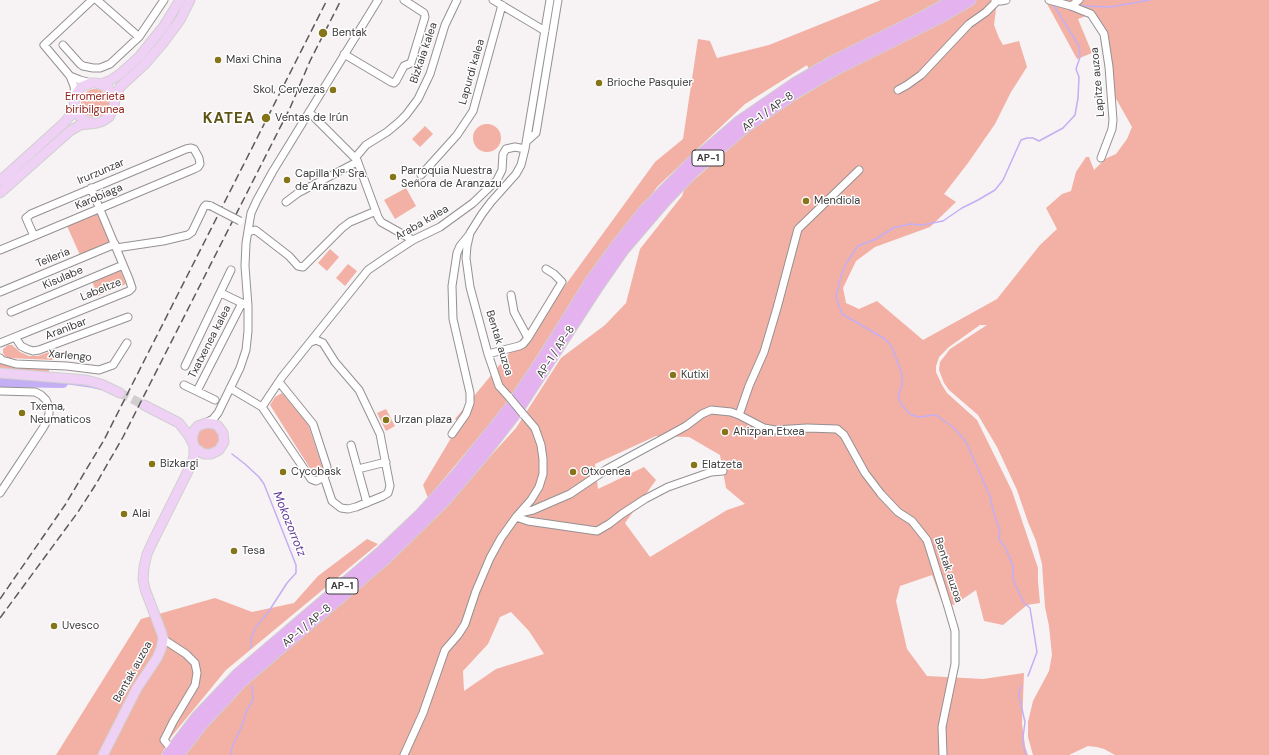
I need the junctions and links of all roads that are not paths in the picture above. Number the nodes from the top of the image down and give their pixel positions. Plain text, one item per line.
1 (92, 0) edge
2 (97, 0) edge
3 (164, 0) edge
4 (180, 0) edge
5 (190, 0) edge
6 (378, 0) edge
7 (404, 0) edge
8 (457, 0) edge
9 (493, 0) edge
10 (550, 0) edge
11 (558, 0) edge
12 (954, 0) edge
13 (970, 0) edge
14 (996, 0) edge
15 (1006, 0) edge
16 (1049, 0) edge
17 (1079, 0) edge
18 (502, 5) junction
19 (1071, 6) junction
20 (545, 31) junction
21 (139, 37) junction
22 (63, 45) dead end
23 (344, 54) junction
24 (70, 76) junction
25 (91, 83) junction
26 (101, 84) junction
27 (898, 90) dead end
28 (75, 96) junction
29 (114, 99) junction
30 (75, 107) junction
31 (309, 112) junction
32 (92, 123) junction
33 (527, 141) junction
34 (525, 149) junction
35 (199, 158) joint
36 (1101, 158) dead end
37 (356, 160) junction
38 (859, 170) dead end
39 (421, 175) dead end
40 (0, 180) edge
41 (91, 188) junction
42 (0, 192) edge
43 (286, 202) dead end
44 (100, 208) junction
45 (376, 211) junction
46 (250, 221) junction
47 (248, 232) junction
48 (470, 233) junction
49 (34, 236) junction
50 (413, 240) junction
51 (116, 246) junction
52 (0, 250) edge
53 (123, 265) junction
54 (546, 269) dead end
55 (231, 270) dead end
56 (0, 292) edge
57 (221, 293) junction
58 (511, 295) dead end
59 (245, 305) junction
60 (11, 312) dead end
61 (128, 317) dead end
62 (324, 325) junction
63 (16, 337) junction
64 (528, 338) junction
65 (311, 342) junction
66 (127, 343) dead end
67 (323, 343) junction
68 (0, 344) edge
69 (488, 354) junction
70 (0, 358) edge
71 (186, 366) dead end
72 (0, 373) edge
73 (279, 382) junction
74 (184, 385) dead end
75 (230, 388) junction
76 (0, 391) edge
77 (197, 392) junction
78 (120, 393) tunnel mouth
79 (215, 400) dead end
80 (144, 405) tunnel mouth
81 (262, 407) junction
82 (218, 413) junction
83 (739, 415) junction
84 (179, 423) junction
85 (204, 423) junction
86 (221, 429) junction
87 (452, 434) dead end
88 (193, 443) junction
89 (351, 445) dead end
90 (207, 454) junction
91 (386, 462) junction
92 (190, 466) junction
93 (358, 469) junction
94 (723, 471) dead end
95 (324, 477) junction
96 (0, 493) edge
97 (367, 503) junction
98 (518, 515) junction
99 (163, 639) junction
100 (168, 750) edge
101 (104, 755) edge
102 (178, 755) edge
103 (404, 755) edge
104 (943, 755) edge

1 - 24 street
2 - 21 street
3 - 21 street
4 - 26 main road
5 - 29 main road
6 - 23 street
7 - 23 street
8 - 37 street, Bizkaia kalea
9 - 18 street
10 - 20 street
11 - 33 street
12 - 100 highway, AP-1 / AP-8 / AP-1
13 - 102 highway, AP-1 / AP-8 / AP-1
14 - 15 street
14 - 27 street
16 - 19 street, Lapitze auzoa
17 - 19 street
18 - 20 street
18 - 39 street, Lapurdi kalea
19 - 36 street, Lapitze auzoa
20 - 33 street
21 - 22 street
23 - 31 street
24 - 25 street
24 - 28 street
25 - 26 main road
25 - 28 main road
26 - 29 main road
28 - 30 main road
29 - 32 main road
30 - 32 main road
30 - 40 main road
31 - 37 street
31 - 46 street
32 - 42 main road
33 - 34 street
34 - 48 street, Bentak auzoa
34 - 50 street, Araba kalea
35 - 41 street, Irurzunzar
35 - 44 street, Karobiaga
37 - 43 street, Bizkaia kalea
37 - 45 street
38 - 83 street
41 - 44 street, Labeltze
41 - 49 street, Irurzunzar
44 - 49 street, Karobiaga
44 - 51 street, Labeltze
45 - 47 street
45 - 50 street
46 - 47 street
46 - 51 street, Teileria, bridge
47 - 59 street
48 - 69 street, Bentak auzoa
48 - 87 street, Bentak auzoa
49 - 52 street, Karobiaga
50 - 62 street, Araba kalea
51 - 53 street, Labeltze
51 - 56 street, Teileria
53 - 60 street, Kisulabe
53 - 63 street, Labeltze
54 - 64 street
55 - 57 street
57 - 59 street
57 - 71 street
58 - 64 street
59 - 75 street
59 - 77 street, Txatxenea kalea
61 - 63 street, Aranibar
62 - 65 street, Araba kalea
62 - 67 street
63 - 68 street, Labeltze
64 - 69 street
65 - 67 street
65 - 73 street, Araba kalea
66 - 70 street, Xarlengo
67 - 91 street
69 - 98 street, Bentak auzoa, bridge
72 - 78 main road
73 - 81 street, Araba kalea
73 - 95 street
74 - 77 street
75 - 81 street
75 - 82 street
76 - 96 street
77 - 79 street
80 - 84 main road
81 - 95 street
82 - 85 street
82 - 86 street
83 - 98 street, Bentak auzoa
83 - 104 street, Bentak auzoa
84 - 85 main road
84 - 88 main road
85 - 86 main road
85 - 88 main road
86 - 90 main road
88 - 90 main road
88 - 92 main road
89 - 93 street
90 - 92 main road
91 - 93 street
91 - 97 street
92 - 99 main road, Bentak auzoa
93 - 97 street
94 - 98 street
95 - 97 street
98 - 103 street, Bentak auzoa
99 - 100 street
99 - 101 main road, Bentak auzoa

